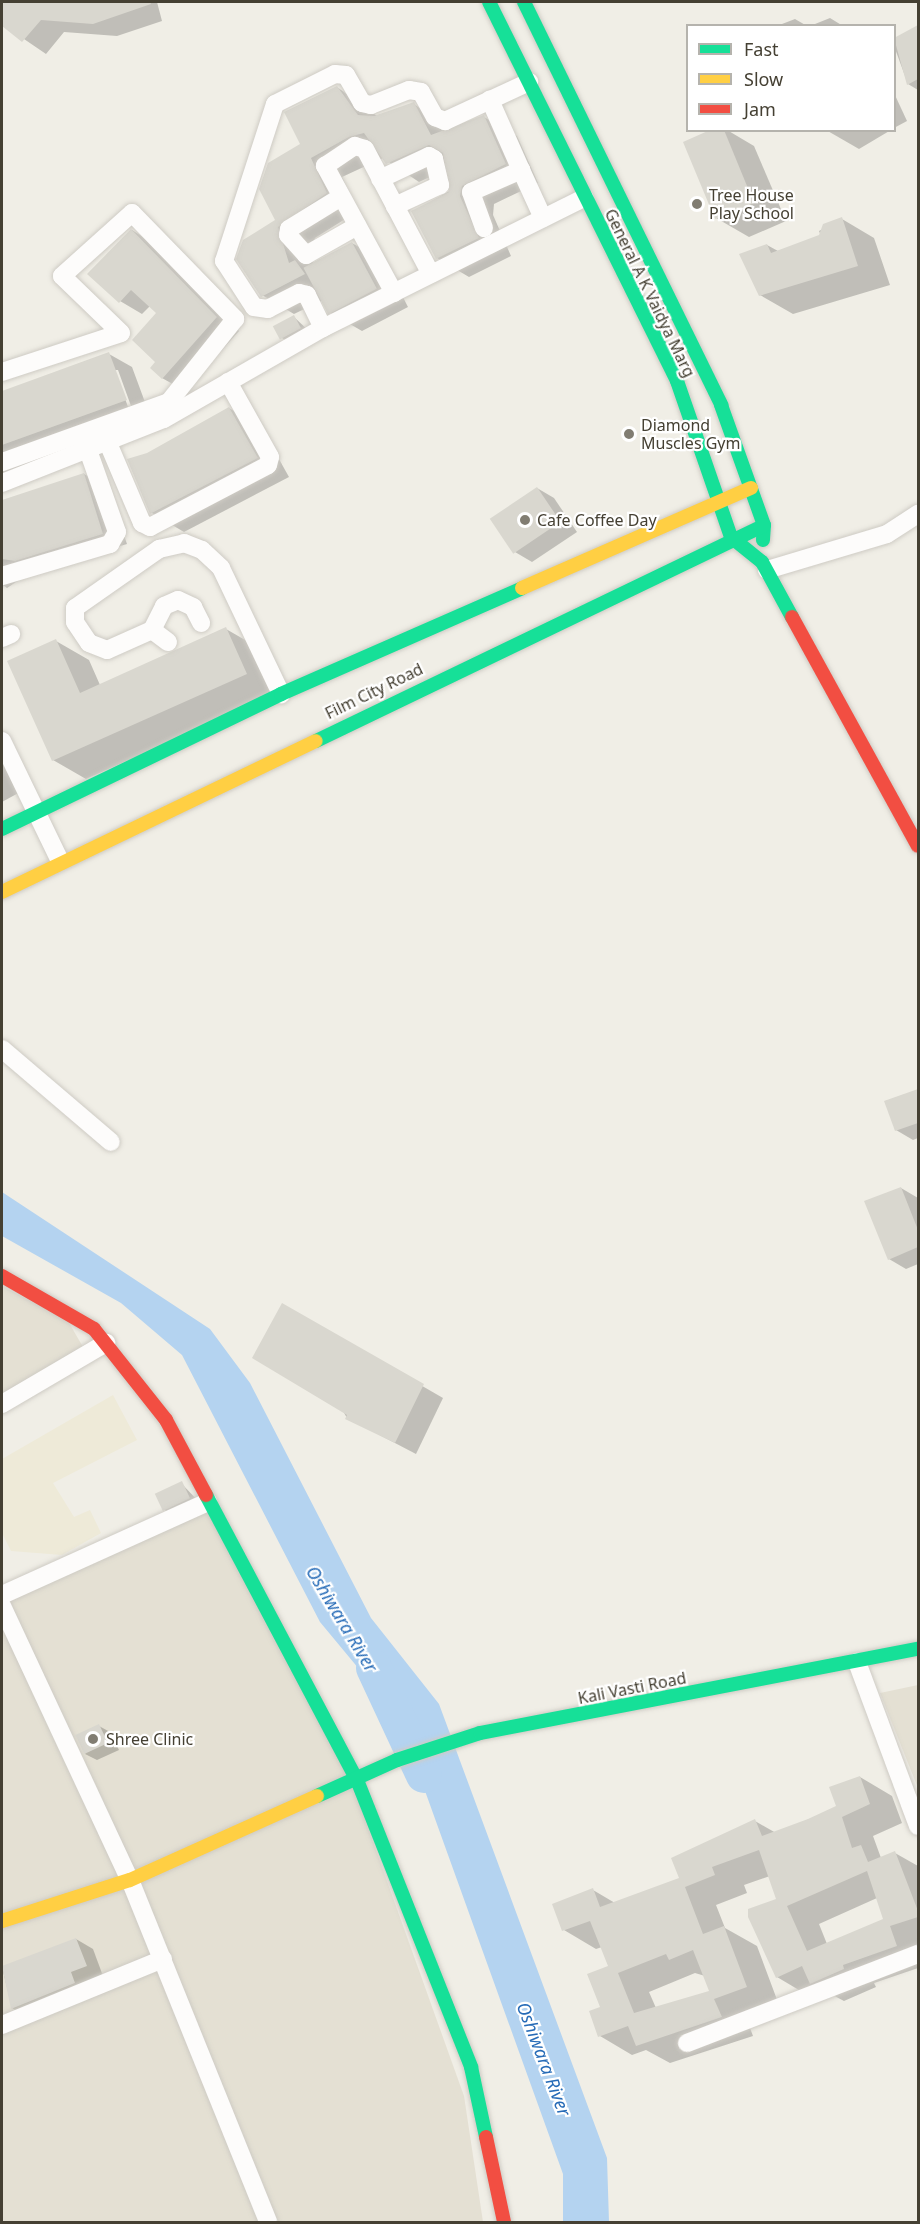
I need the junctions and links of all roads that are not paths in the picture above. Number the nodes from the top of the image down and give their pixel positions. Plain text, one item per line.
1 (489, 2) edge
2 (524, 2) edge
3 (529, 82) junction
4 (490, 100) junction
5 (521, 170) junction
6 (381, 179) junction
7 (342, 197) junction
8 (584, 198) junction
9 (395, 206) junction
10 (543, 218) junction
11 (357, 226) junction
12 (484, 228) dead end
13 (431, 274) junction
14 (394, 293) junction
15 (323, 328) junction
16 (2, 372) edge
17 (228, 382) junction
18 (108, 442) junction
19 (88, 450) junction
20 (2, 462) edge
21 (2, 483) edge
22 (751, 488) junction
23 (716, 500) junction
24 (918, 514) edge
25 (764, 525) junction
26 (731, 537) junction
27 (765, 566) junction
28 (2, 576) edge
29 (201, 623) dead end
30 (152, 630) junction
31 (168, 642) dead end
32 (281, 694) junction
33 (2, 741) edge
34 (34, 809) junction
35 (2, 829) edge
36 (918, 846) edge
37 (60, 861) junction
38 (2, 892) edge
39 (2, 1049) edge
40 (111, 1142) dead end
41 (2, 1276) edge
42 (106, 1343) junction
43 (2, 1404) edge
44 (208, 1502) junction
45 (2, 1595) edge
46 (2, 1606) edge
47 (918, 1649) edge
48 (857, 1662) junction
49 (357, 1780) junction
50 (918, 1826) edge
51 (130, 1880) junction
52 (2, 1921) edge
53 (918, 1954) edge
54 (163, 1959) junction
55 (2, 2025) edge
56 (687, 2043) dead end
57 (500, 2221) edge
58 (268, 2223) edge

1 - 3 street, General A K Vaidya Marg
2 - 22 street, General A K Vaidya Marg
3 - 4 street
3 - 8 street, General A K Vaidya Marg
4 - 5 street
4 - 15 street
5 - 10 street
5 - 12 street
6 - 7 street
6 - 9 street
6 - 9 street
7 - 11 street
7 - 11 street
8 - 10 street
8 - 23 street, General A K Vaidya Marg
9 - 13 street
10 - 13 street
11 - 14 street
13 - 14 street
14 - 15 street
15 - 17 street
16 - 20 street
17 - 18 street
17 - 18 street
18 - 19 street
19 - 21 street
19 - 28 street
22 - 23 street, Film City Road
22 - 25 street, General A K Vaidya Marg
23 - 26 street, General A K Vaidya Marg
23 - 32 street, Film City Road
24 - 27 street
25 - 26 street, Film City Road
25 - 27 street
26 - 27 street, General A K Vaidya Marg
26 - 37 street, Film City Road
27 - 36 street, General A K Vaidya Marg
29 - 30 street
30 - 31 street
30 - 32 street
32 - 34 street, Film City Road
33 - 34 street
34 - 35 street, Film City Road
34 - 37 street
37 - 38 street, Film City Road
39 - 40 street
41 - 42 street
42 - 43 street
42 - 44 street
44 - 45 street
44 - 49 street
46 - 51 street
47 - 48 street, Kali Vasti Road
48 - 49 street, Kali Vasti Road
48 - 50 street
49 - 51 street, Kali Vasti Road
49 - 57 street
51 - 52 street, Kali Vasti Road
51 - 54 street
53 - 56 street
54 - 55 street
54 - 58 street

